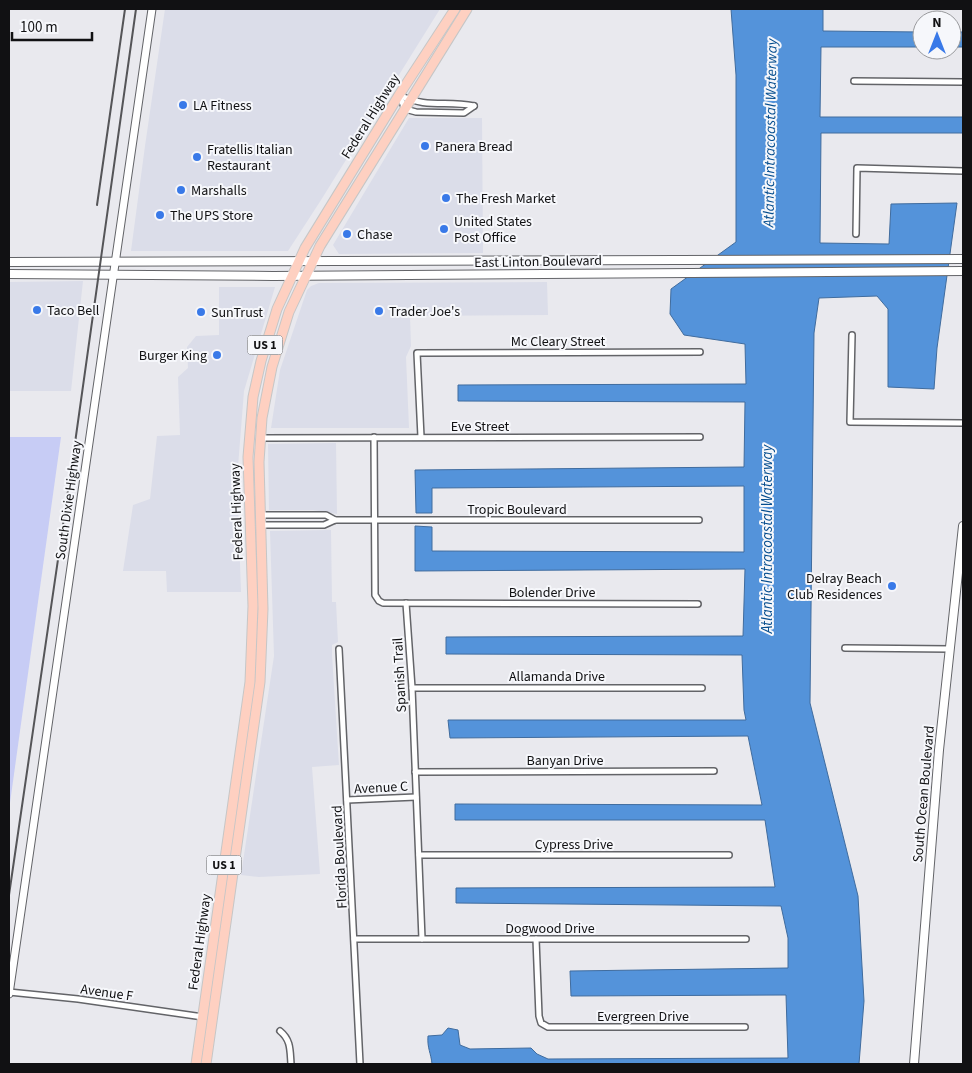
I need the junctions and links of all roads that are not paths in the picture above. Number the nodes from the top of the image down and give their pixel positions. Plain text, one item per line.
1 (152, 9) edge
2 (455, 9) edge
3 (467, 9) edge
4 (854, 81) dead end
5 (963, 82) edge
6 (399, 95) junction
7 (410, 101) junction
8 (405, 109) junction
9 (963, 171) edge
10 (856, 234) dead end
11 (959, 259) edge
12 (491, 261) junction
13 (9, 262) edge
14 (116, 262) junction
15 (200, 262) junction
16 (298, 262) junction
17 (312, 262) junction
18 (959, 271) edge
19 (9, 274) edge
20 (114, 274) junction
21 (187, 274) junction
22 (492, 274) junction
23 (291, 275) junction
24 (306, 275) junction
25 (852, 335) dead end
26 (700, 352) dead end
27 (963, 423) edge
28 (374, 437) junction
29 (421, 437) junction
30 (700, 437) dead end
31 (260, 438) junction
32 (249, 515) junction
33 (260, 515) junction
34 (335, 520) junction
35 (374, 520) junction
36 (698, 520) dead end
37 (255, 526) junction
38 (963, 526) edge
39 (406, 603) junction
40 (698, 604) dead end
41 (253, 638) junction
42 (262, 648) junction
43 (846, 648) dead end
44 (950, 649) junction
45 (339, 650) dead end
46 (412, 688) junction
47 (702, 688) dead end
48 (714, 771) dead end
49 (415, 772) junction
50 (416, 796) junction
51 (347, 800) junction
52 (419, 855) junction
53 (729, 855) dead end
54 (354, 939) junction
55 (422, 939) junction
56 (536, 939) junction
57 (746, 939) dead end
58 (9, 993) edge
59 (202, 1017) junction
60 (745, 1027) dead end
61 (280, 1031) dead end
62 (196, 1064) edge
63 (206, 1064) edge
64 (291, 1064) edge
65 (360, 1064) edge
66 (914, 1064) edge

1 - 14 street, South Dixie Highway
2 - 6 main road, Federal Highway / US 1
3 - 7 main road, Federal Highway / US 1
4 - 5 street
6 - 7 street
6 - 8 street
6 - 16 main road, Federal Highway / US 1
7 - 8 main road, Federal Highway / US 1
7 - 8 street
8 - 17 main road, Federal Highway / US 1
9 - 10 street
11 - 12 main road, East Linton Boulevard
12 - 17 main road, East Linton Boulevard
12 - 22 main road
13 - 14 main road, East Linton Boulevard
14 - 15 main road, East Linton Boulevard
14 - 20 street, South Dixie Highway
15 - 16 main road, East Linton Boulevard
15 - 21 main road
16 - 17 main road, East Linton Boulevard
16 - 23 main road, Federal Highway / US 1
17 - 24 main road, Federal Highway / US 1
18 - 22 main road, East Linton Boulevard
19 - 20 main road, East Linton Boulevard
20 - 21 main road, East Linton Boulevard
20 - 58 street, South Dixie Highway
21 - 23 main road, East Linton Boulevard
22 - 24 main road, East Linton Boulevard
23 - 24 main road, East Linton Boulevard
23 - 32 main road, Federal Highway / US 1
24 - 31 main road, Federal Highway / US 1
25 - 27 street
26 - 29 street, Mc Cleary Street
28 - 29 street, Eve Street
28 - 31 street, Eve Street
28 - 35 street
29 - 30 street, Eve Street
31 - 33 main road, Federal Highway / US 1
32 - 33 street, Tropic Boulevard
32 - 37 main road, Federal Highway / US 1
33 - 34 street, Tropic Boulevard
33 - 37 main road, Federal Highway / US 1
34 - 35 street, Tropic Boulevard
34 - 37 street, Tropic Boulevard
35 - 36 street, Tropic Boulevard
35 - 39 street
37 - 41 main road, Federal Highway / US 1
37 - 42 main road, Federal Highway / US 1
38 - 44 main road, South Ocean Boulevard
39 - 40 street, Bolender Drive
39 - 46 street, Spanish Trail
41 - 42 main road
41 - 59 main road, Federal Highway / US 1
42 - 63 main road, Federal Highway / US 1
43 - 44 street
44 - 66 main road, South Ocean Boulevard
45 - 51 street, Florida Boulevard
46 - 47 street, Allamanda Drive
46 - 49 street, Spanish Trail
48 - 49 street, Banyan Drive
49 - 50 street, Spanish Trail
50 - 51 street, Avenue C
50 - 52 street, Spanish Trail
51 - 54 street, Florida Boulevard
52 - 53 street, Cypress Drive
52 - 55 street, Spanish Trail
54 - 55 street, Dogwood Drive
54 - 65 street, Florida Boulevard
55 - 56 street, Dogwood Drive
56 - 57 street, Dogwood Drive
56 - 60 street, Evergreen Drive
58 - 59 street, Avenue F
59 - 62 main road, Federal Highway / US 1
61 - 64 street

